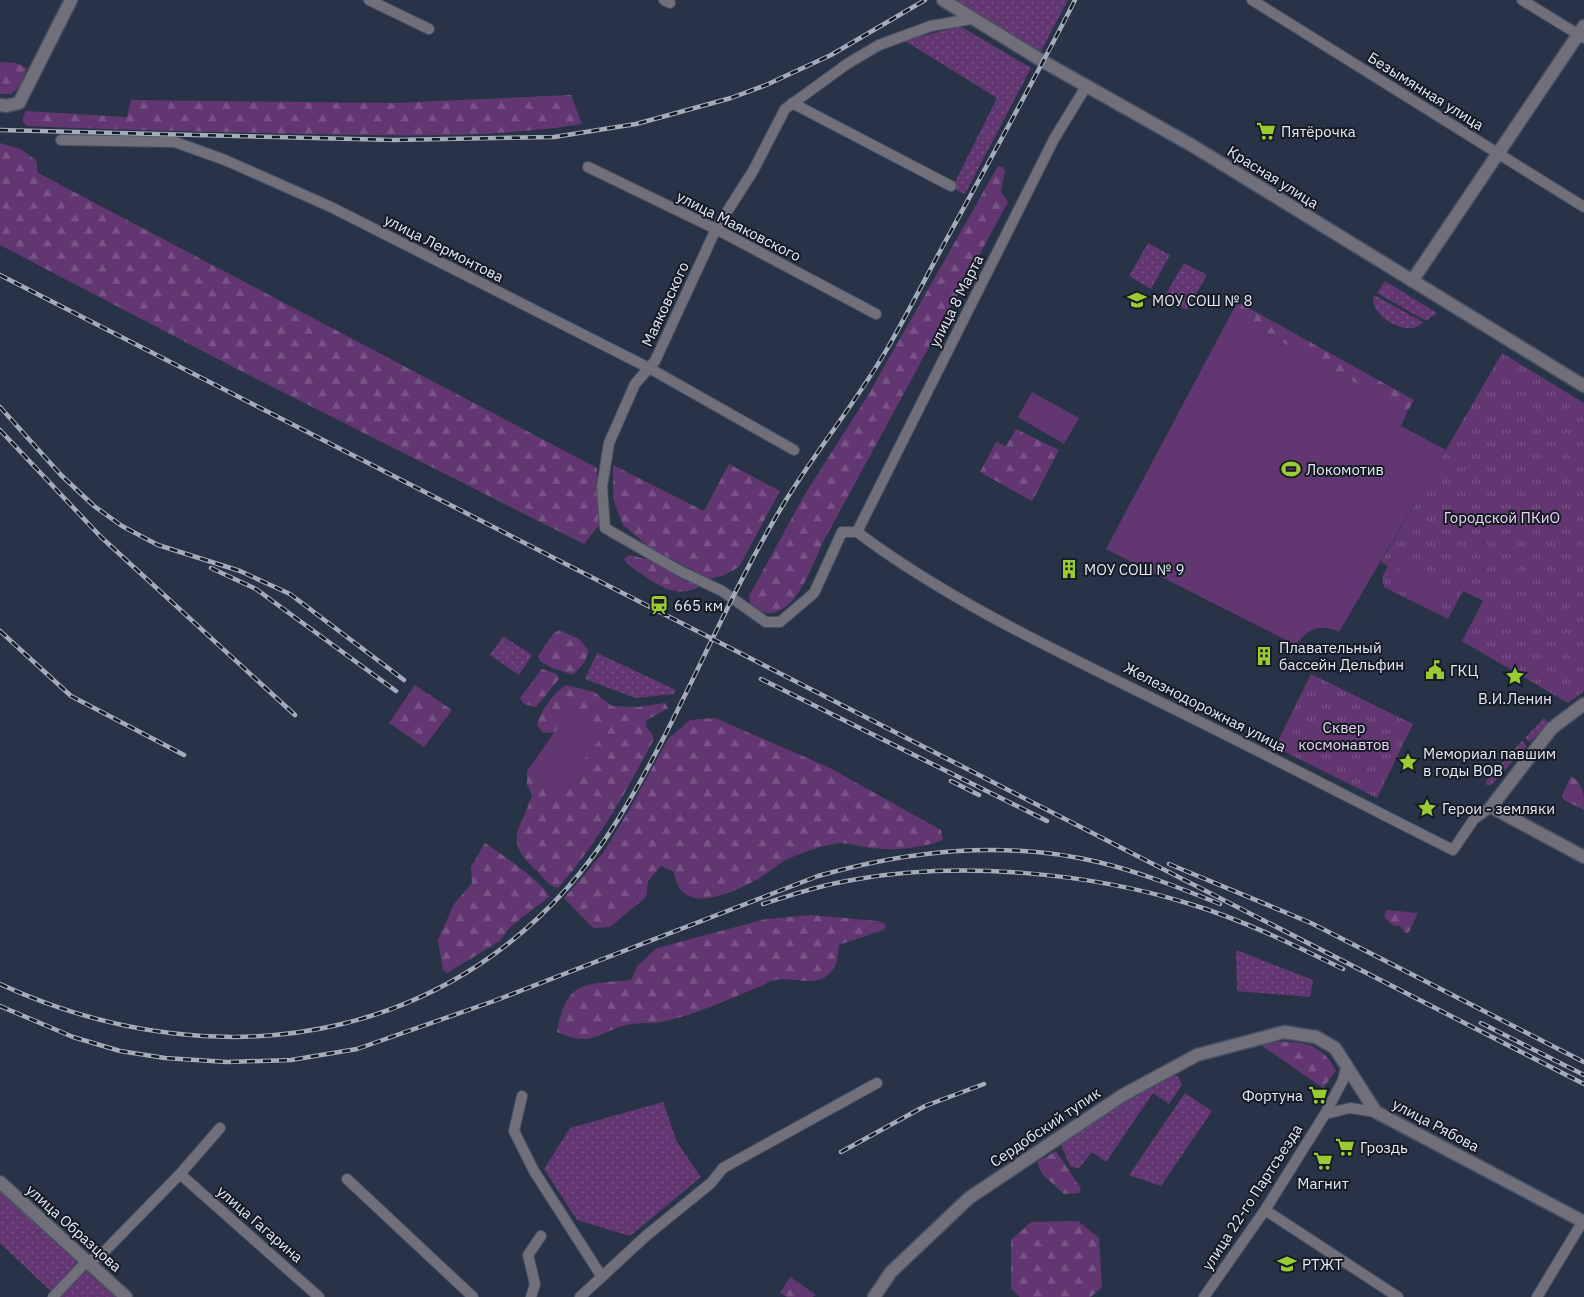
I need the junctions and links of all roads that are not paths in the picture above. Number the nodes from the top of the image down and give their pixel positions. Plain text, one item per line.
1 (71, 0) edge
2 (369, 0) edge
3 (943, 0) edge
4 (1252, 0) edge
5 (1522, 0) edge
6 (971, 19) junction
7 (429, 29) dead end
8 (1582, 33) edge
9 (1087, 85) junction
10 (792, 104) junction
11 (3, 106) edge
12 (61, 140) dead end
13 (1498, 153) junction
14 (588, 167) dead end
15 (951, 186) dead end
16 (1584, 207) edge
17 (716, 229) junction
18 (1412, 281) junction
19 (876, 314) dead end
20 (649, 368) junction
21 (1584, 386) edge
22 (794, 450) dead end
23 (857, 532) junction
24 (1584, 704) edge
25 (1491, 807) junction
26 (1584, 857) edge
27 (1267, 1035) joint
28 (1347, 1064) junction
29 (877, 1084) dead end
30 (522, 1096) dead end
31 (1376, 1112) junction
32 (1325, 1114) junction
33 (220, 1128) dead end
34 (180, 1174) junction
35 (347, 1179) dead end
36 (0, 1182) edge
37 (1265, 1210) junction
38 (1583, 1222) edge
39 (541, 1236) dead end
40 (87, 1261) junction
41 (602, 1276) junction
42 (53, 1297) edge
43 (126, 1297) edge
44 (318, 1297) edge
45 (473, 1297) edge
46 (530, 1297) edge
47 (580, 1297) edge
48 (874, 1297) edge
49 (1204, 1297) edge
50 (1398, 1297) edge
51 (1537, 1297) edge

1 - 11 street
2 - 7 street
3 - 6 street, Красная улица
4 - 13 street, Безымянная улица
5 - 8 street
6 - 9 street, Красная улица
6 - 10 street, Маяковского
8 - 13 street
9 - 18 street, Красная улица
9 - 23 street, улица 8 Марта
10 - 15 street
10 - 17 street, Маяковского
12 - 20 street, улица Лермонтова
13 - 16 street, Безымянная улица
13 - 18 street
14 - 17 street, улица Маяковского
17 - 19 street, улица Маяковского
17 - 20 street, Маяковского
18 - 21 street, Красная улица
20 - 22 street, улица Лермонтова
20 - 23 street, Маяковского
23 - 25 street, Железнодорожная улица
24 - 25 street
25 - 26 street
27 - 28 street, улица Рябова
27 - 48 street, Сердобский тупик
28 - 31 street, улица Рябова
28 - 32 street, улица 22-го Партсъезда
29 - 41 street
30 - 41 street
31 - 32 street
31 - 38 street, улица Рябова
32 - 37 street, улица 22-го Партсъезда
33 - 34 street
34 - 40 street
34 - 44 street, улица Гагарина
35 - 45 street
36 - 40 street, улица Образцова
37 - 49 street, улица 22-го Партсъезда
37 - 50 street
38 - 51 street
39 - 46 street
40 - 42 street
40 - 43 street, улица Образцова
41 - 47 street

